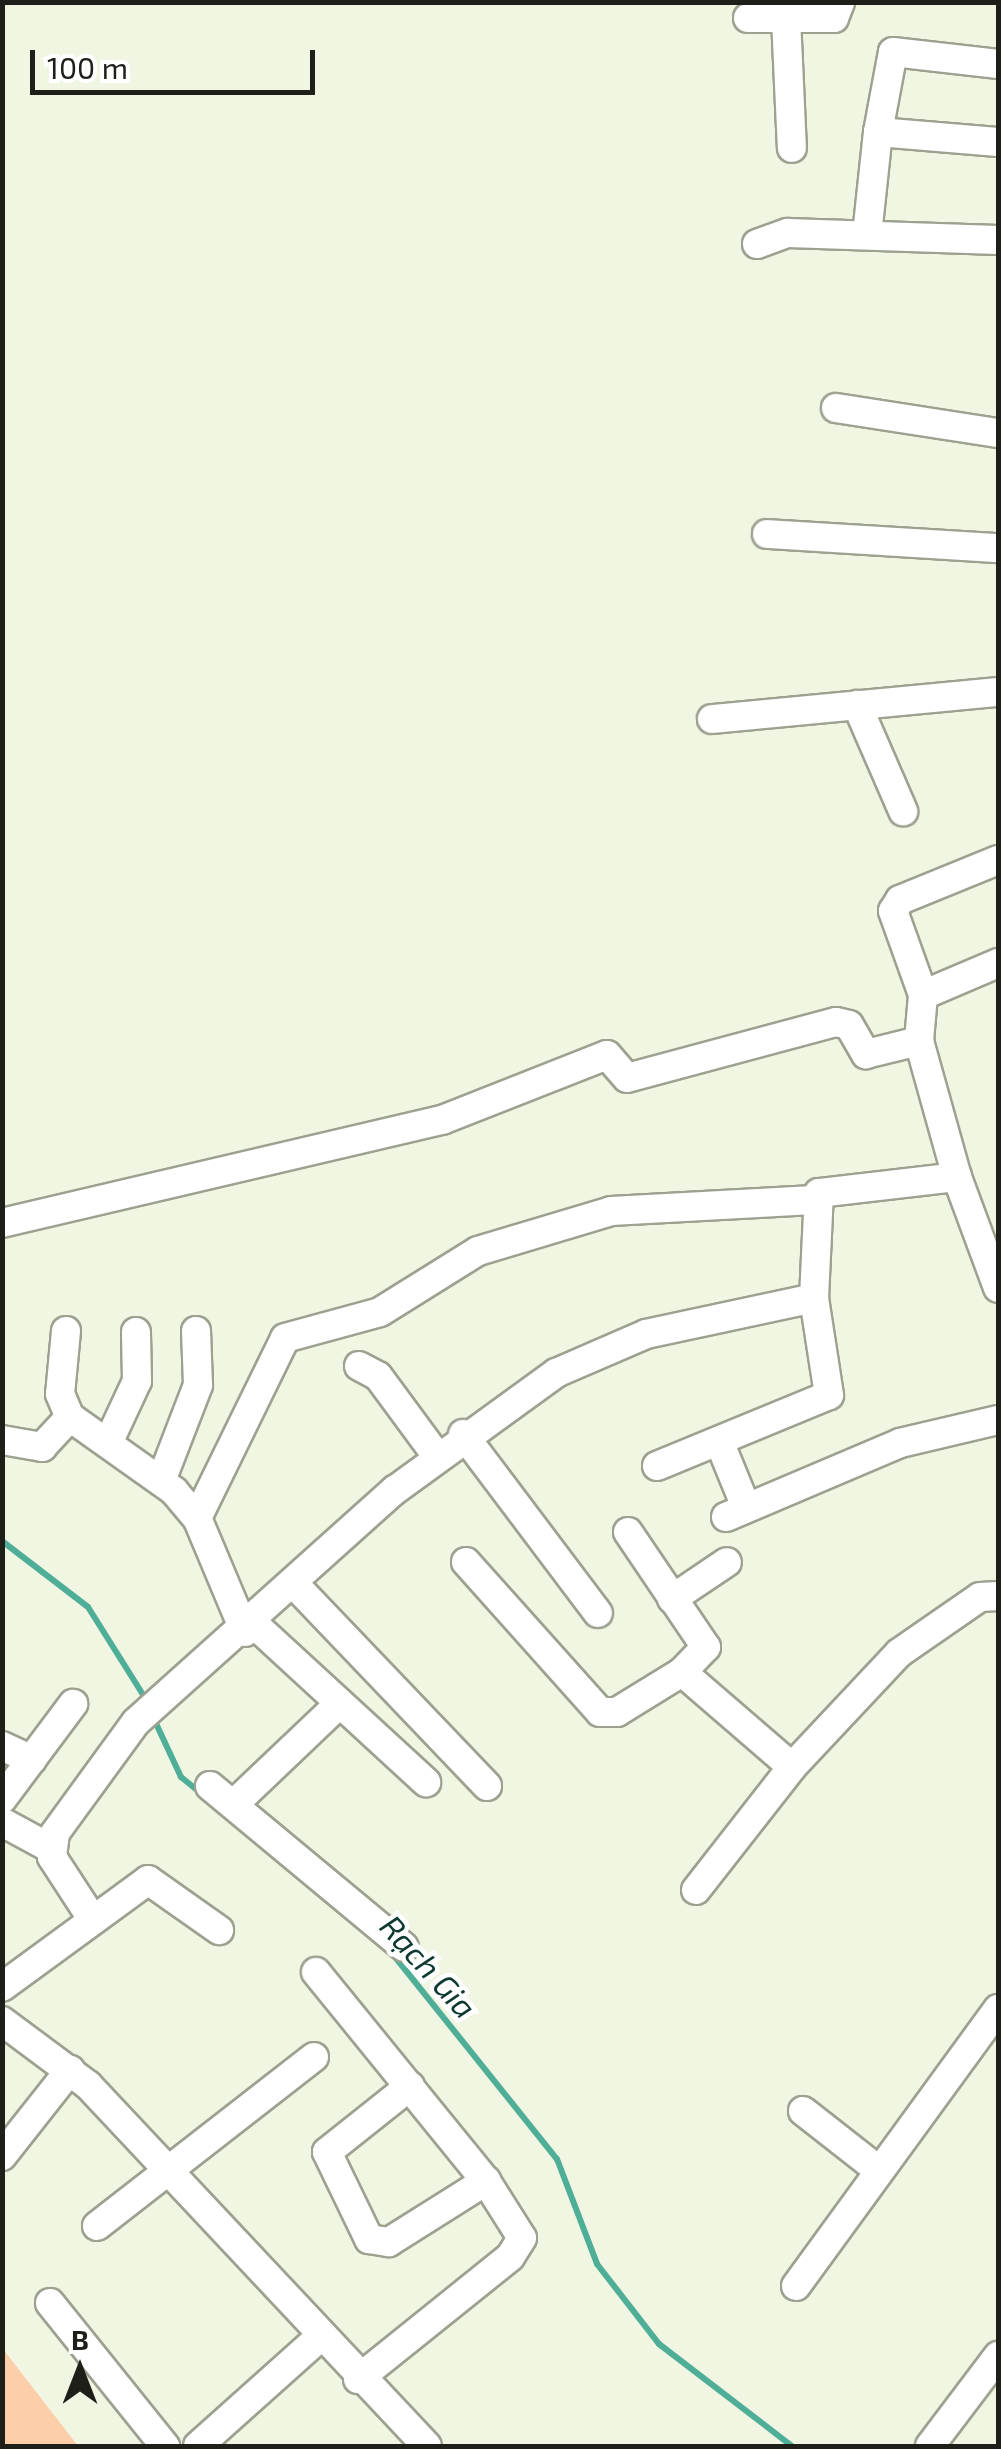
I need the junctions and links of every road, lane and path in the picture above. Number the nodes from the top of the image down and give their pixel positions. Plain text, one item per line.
1 (840, 2) edge
2 (748, 18) dead end
3 (786, 18) junction
4 (998, 64) edge
5 (878, 132) junction
6 (998, 142) edge
7 (792, 148) dead end
8 (867, 235) junction
9 (998, 240) edge
10 (756, 244) dead end
11 (836, 408) dead end
12 (998, 433) edge
13 (767, 534) dead end
14 (998, 548) edge
15 (998, 692) edge
16 (857, 705) junction
17 (712, 718) dead end
18 (902, 811) dead end
19 (998, 860) edge
20 (998, 963) edge
21 (923, 995) junction
22 (920, 1041) junction
23 (957, 1177) junction
24 (814, 1200) junction
25 (2, 1223) edge
26 (998, 1288) edge
27 (814, 1298) junction
28 (66, 1331) dead end
29 (196, 1331) dead end
30 (136, 1332) dead end
31 (359, 1366) dead end
32 (70, 1417) junction
33 (998, 1420) edge
34 (463, 1434) junction
35 (2, 1440) edge
36 (718, 1441) junction
37 (109, 1442) junction
38 (437, 1456) junction
39 (657, 1466) dead end
40 (161, 1482) junction
41 (198, 1518) junction
42 (628, 1532) dead end
43 (466, 1562) dead end
44 (727, 1562) dead end
45 (295, 1585) junction
46 (998, 1596) edge
47 (672, 1599) junction
48 (598, 1614) dead end
49 (250, 1628) junction
50 (682, 1672) junction
51 (340, 1703) junction
52 (73, 1704) dead end
53 (2, 1746) edge
54 (32, 1760) junction
55 (792, 1767) junction
56 (426, 1782) dead end
57 (210, 1786) dead end
58 (487, 1786) dead end
59 (2, 1799) edge
60 (234, 1804) junction
61 (2, 1822) edge
62 (48, 1847) junction
63 (696, 1890) dead end
64 (93, 1920) junction
65 (218, 1930) dead end
66 (404, 1947) dead end
67 (316, 1972) dead end
68 (2, 1988) edge
69 (998, 2010) edge
70 (2, 2022) edge
71 (314, 2057) dead end
72 (70, 2070) junction
73 (410, 2086) junction
74 (803, 2111) dead end
75 (2, 2156) edge
76 (877, 2169) junction
77 (166, 2170) junction
78 (486, 2181) junction
79 (97, 2226) dead end
80 (796, 2286) dead end
81 (50, 2303) dead end
82 (319, 2338) junction
83 (998, 2356) edge
84 (358, 2379) junction
85 (165, 2446) edge
86 (198, 2446) edge
87 (427, 2446) edge
88 (930, 2446) edge

1 - 3 street
2 - 3 street
3 - 7 street
4 - 5 street
5 - 6 street
5 - 8 street
8 - 9 street
8 - 10 street
11 - 12 street
13 - 14 street
15 - 16 street
16 - 17 street
16 - 18 street
19 - 21 street
20 - 21 street
21 - 22 street
22 - 23 street
22 - 25 street
23 - 24 street
23 - 26 street
24 - 27 street
24 - 41 street
27 - 34 street
27 - 36 street
28 - 32 street
29 - 40 street
30 - 37 street
31 - 38 street
32 - 35 street
32 - 37 street
33 - 36 street
34 - 38 street
34 - 48 street
36 - 39 street
37 - 40 street
38 - 45 street
40 - 41 street
41 - 49 street
42 - 47 street
43 - 50 street
44 - 47 street
45 - 49 street
45 - 58 street
46 - 55 street
47 - 50 street
49 - 51 street
49 - 62 street
50 - 55 street
51 - 56 street
51 - 60 street
52 - 54 street
53 - 54 street
54 - 59 street
55 - 63 street
57 - 60 street
60 - 66 street
61 - 62 street
62 - 64 street
64 - 65 street
64 - 68 street
67 - 73 street
69 - 76 street
70 - 72 street
71 - 77 street
72 - 75 street
72 - 77 street
73 - 78 street
73 - 78 street
74 - 76 street
76 - 80 street
77 - 79 street
77 - 82 street
78 - 84 street
81 - 85 street
82 - 84 street
82 - 86 street
83 - 88 street
84 - 87 street

